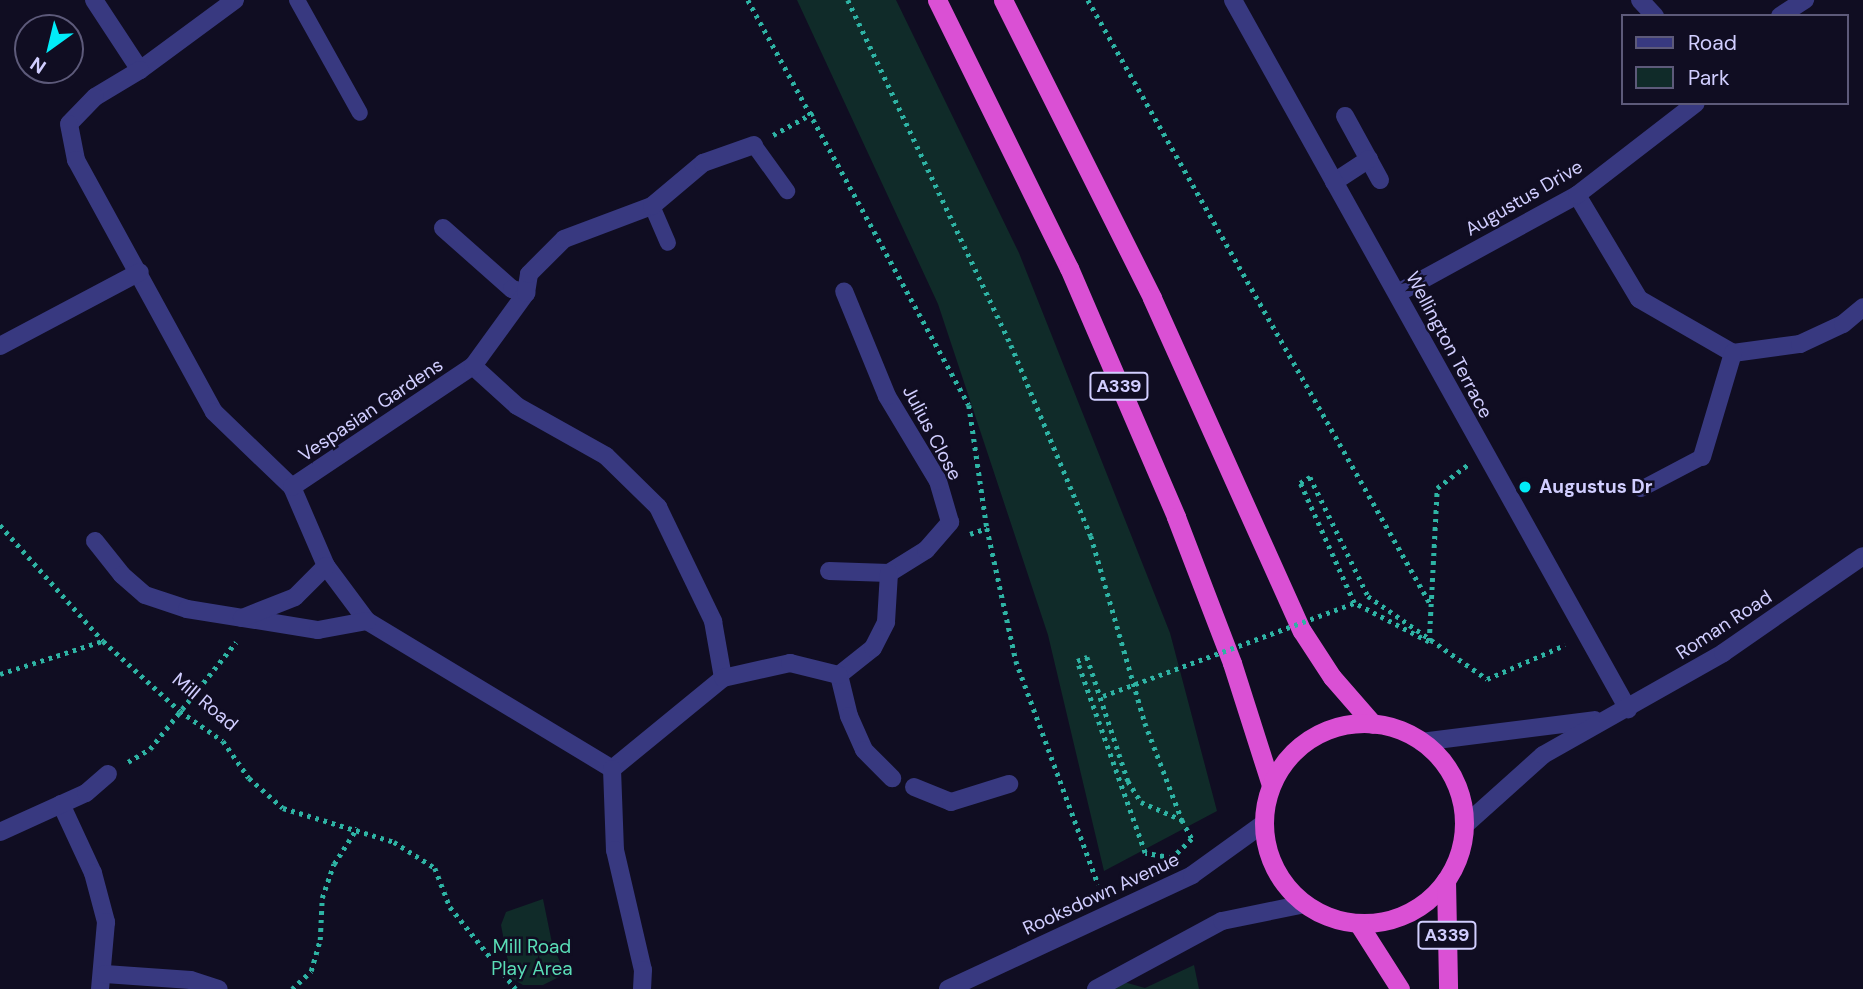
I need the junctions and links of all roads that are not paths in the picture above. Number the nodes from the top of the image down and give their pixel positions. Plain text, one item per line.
1 (94, 0) edge
2 (235, 0) edge
3 (297, 0) edge
4 (937, 0) edge
5 (1003, 0) edge
6 (1233, 0) edge
7 (1640, 0) edge
8 (1805, 0) edge
9 (1653, 14) edge
10 (1783, 14) edge
11 (140, 70) junction
12 (1693, 105) edge
13 (360, 113) dead end
14 (1345, 116) dead end
15 (754, 145) joint
16 (1369, 159) junction
17 (1380, 180) dead end
18 (1334, 182) junction
19 (787, 191) dead end
20 (1577, 195) junction
21 (652, 206) junction
22 (443, 228) dead end
23 (668, 243) dead end
24 (140, 272) junction
25 (844, 291) dead end
26 (526, 293) junction
27 (1398, 293) junction
28 (1863, 307) edge
29 (0, 346) edge
30 (1733, 353) junction
31 (473, 366) junction
32 (1702, 457) joint
33 (292, 487) junction
34 (1641, 489) dead end
35 (95, 541) dead end
36 (1863, 556) edge
37 (326, 566) junction
38 (829, 572) dead end
39 (889, 573) junction
40 (239, 620) junction
41 (367, 621) junction
42 (839, 675) junction
43 (723, 678) junction
44 (1628, 709) junction
45 (1601, 719) junction
46 (1373, 724) junction
47 (1421, 742) junction
48 (612, 769) junction
49 (108, 774) road end
50 (892, 778) dead end
51 (1009, 785) dead end
52 (1271, 785) junction
53 (914, 787) dead end
54 (61, 804) junction
55 (1264, 823) junction
56 (1464, 826) junction
57 (0, 832) edge
58 (1446, 880) junction
59 (1305, 904) junction
60 (1358, 923) junction
61 (643, 970) junction
62 (102, 981) edge
63 (219, 989) edge
64 (642, 989) edge
65 (656, 989) edge
66 (948, 989) edge
67 (1096, 989) edge
68 (1400, 989) edge
69 (1448, 989) edge

1 - 11 street
2 - 11 street
3 - 13 lane
4 - 52 highway, A339
5 - 46 highway
6 - 18 street, Wellington Terrace
7 - 9 street
8 - 10 street
11 - 24 street
12 - 20 street, Augustus Drive
14 - 16 street
15 - 19 lane
15 - 21 street, Vespasian Gardens
16 - 17 street
16 - 18 street
18 - 27 street, Wellington Terrace
20 - 27 street, Augustus Drive
20 - 30 street
21 - 23 lane
21 - 26 street, Vespasian Gardens
22 - 26 street
24 - 29 street
24 - 33 street
25 - 39 street, Julius Close
26 - 31 street, Vespasian Gardens
27 - 44 street, Wellington Terrace
28 - 30 street
30 - 32 street
31 - 33 street, Vespasian Gardens
31 - 43 street, Vespasian Gardens
32 - 34 lane
33 - 37 street
35 - 40 street
36 - 44 street, Roman Road
37 - 40 street
37 - 41 street
38 - 39 street
39 - 42 street
40 - 41 street
41 - 48 street
42 - 43 street
42 - 50 street
43 - 48 street
44 - 45 street, Roman Road
45 - 47 street, Roman Road
45 - 56 street, Roman Road
46 - 47 highway
46 - 52 highway
47 - 56 highway
48 - 61 street
49 - 54 street
51 - 53 street
52 - 55 highway
54 - 57 street
54 - 62 street
55 - 59 highway
55 - 66 street, Rooksdown Avenue
56 - 58 highway
58 - 60 highway
58 - 69 highway, A339
59 - 60 highway
59 - 67 street
60 - 68 highway
61 - 64 street
61 - 65 street
62 - 63 street

